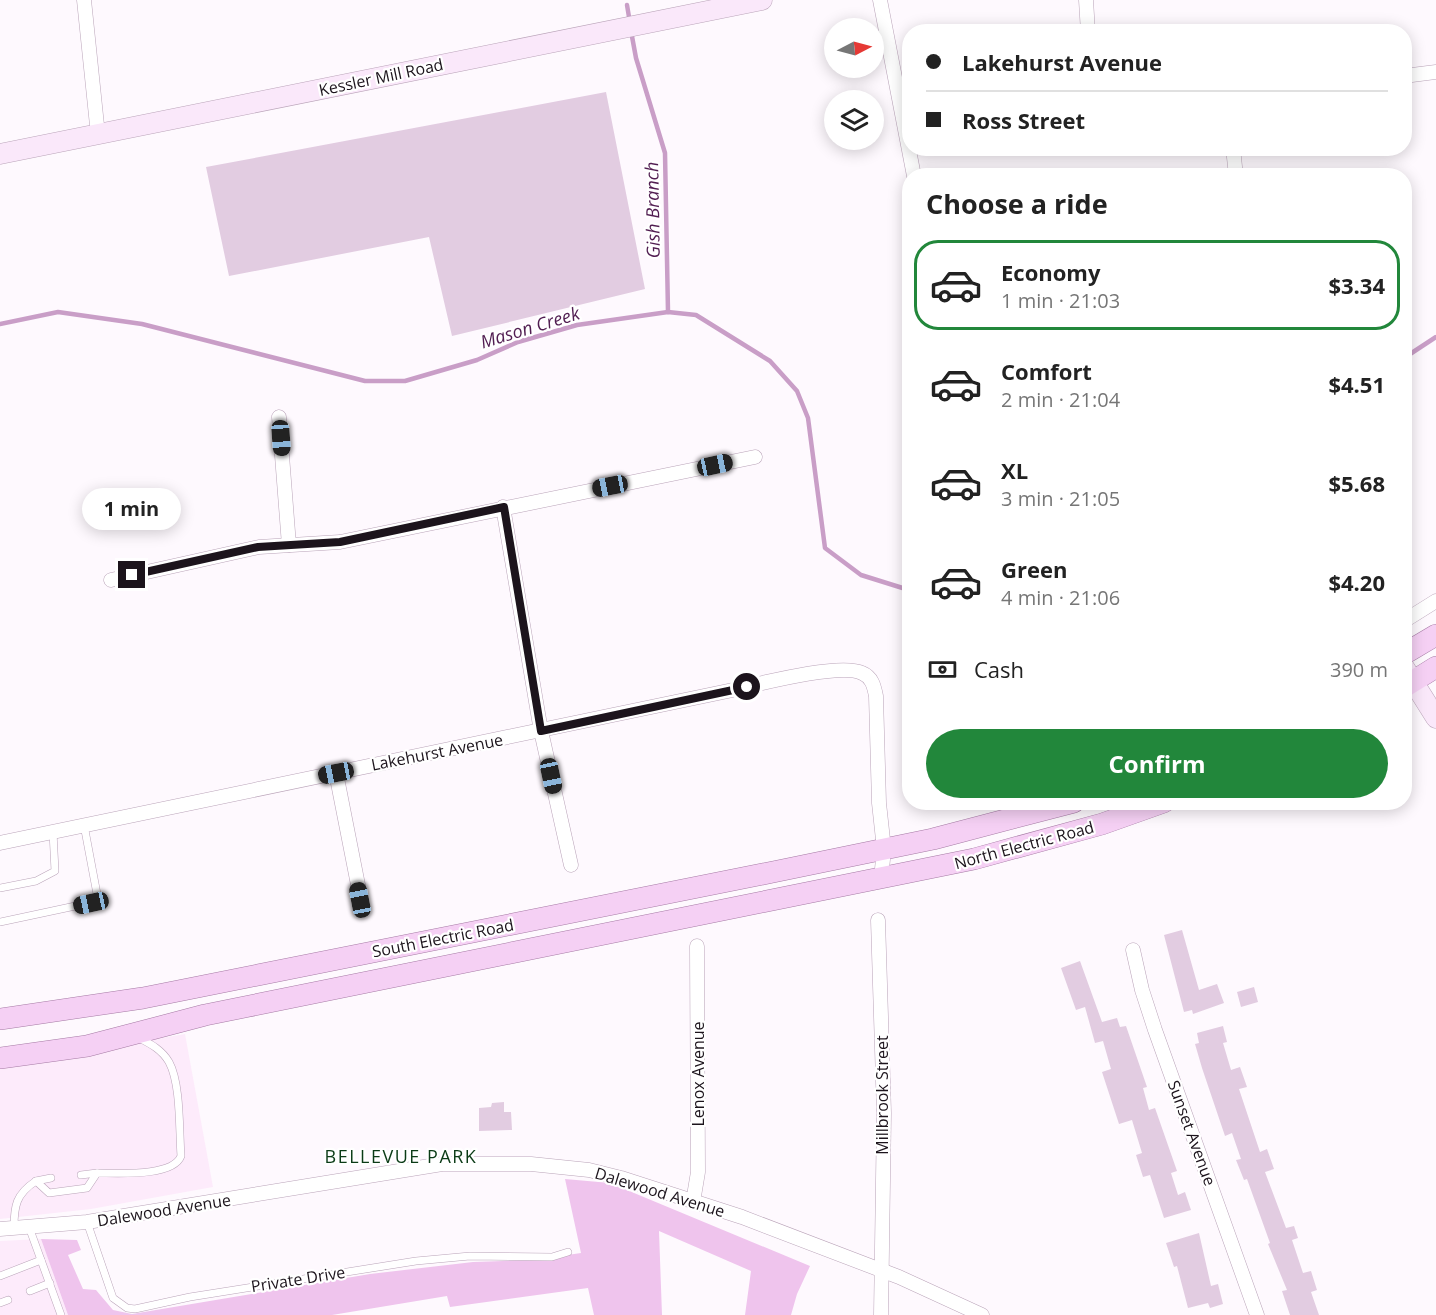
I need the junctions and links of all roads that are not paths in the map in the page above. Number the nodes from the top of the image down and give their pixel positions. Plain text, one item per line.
1 (84, 0) edge
2 (762, 0) edge
3 (880, 0) edge
4 (1086, 0) edge
5 (1088, 24) edge
6 (1436, 72) edge
7 (1412, 75) edge
8 (902, 114) edge
9 (98, 135) junction
10 (0, 154) edge
11 (279, 417) dead end
12 (755, 457) dead end
13 (504, 507) junction
14 (289, 545) junction
15 (111, 580) dead end
16 (1436, 601) edge
17 (1412, 616) edge
18 (1436, 634) edge
19 (1412, 649) edge
20 (1436, 667) edge
21 (1412, 676) edge
22 (1412, 685) edge
23 (1436, 718) edge
24 (541, 731) junction
25 (336, 773) junction
26 (1046, 810) edge
27 (1140, 810) edge
28 (84, 825) junction
29 (53, 832) junction
30 (0, 843) edge
31 (884, 849) junction
32 (570, 865) dead end
33 (881, 879) junction
34 (0, 888) edge
35 (360, 900) dead end
36 (878, 920) dead end
37 (0, 922) edge
38 (697, 946) dead end
39 (1133, 950) dead end
40 (0, 1019) edge
41 (133, 1034) junction
42 (0, 1058) edge
43 (98, 1173) junction
44 (81, 1175) dead end
45 (51, 1178) dead end
46 (36, 1181) junction
47 (693, 1202) junction
48 (87, 1222) junction
49 (29, 1227) junction
50 (7, 1228) edge
51 (568, 1252) dead end
52 (41, 1260) junction
53 (882, 1270) junction
54 (0, 1276) edge
55 (50, 1283) junction
56 (30, 1291) dead end
57 (8, 1300) dead end
58 (0, 1303) edge
59 (61, 1315) edge
60 (881, 1315) edge
61 (982, 1315) edge
62 (1257, 1315) edge

1 - 9 street
2 - 9 street, Kessler Mill Road
3 - 8 street
4 - 5 street
6 - 7 street
9 - 10 street, Kessler Mill Road
11 - 14 street
12 - 13 street
13 - 14 street
13 - 24 street
14 - 15 street
16 - 17 street
18 - 19 main road
20 - 21 main road
22 - 23 street
24 - 25 street, Lakehurst Avenue
24 - 31 street, Lakehurst Avenue
24 - 32 street
25 - 28 street, Lakehurst Avenue
25 - 35 street
26 - 31 main road, North Electric Road
27 - 33 main road, North Electric Road
28 - 29 street, Lakehurst Avenue
28 - 37 lane
29 - 30 street, Lakehurst Avenue
29 - 34 lane
31 - 33 street
31 - 40 main road, South Electric Road
33 - 41 main road, South Electric Road
36 - 53 street, Millbrook Street
38 - 47 street, Lenox Avenue
39 - 62 street, Sunset Avenue
41 - 42 main road, South Electric Road
41 - 43 lane
43 - 44 lane
43 - 46 lane
45 - 46 lane
46 - 50 lane
47 - 48 street, Dalewood Avenue
47 - 53 street, Dalewood Avenue
48 - 49 street, Dalewood Avenue
48 - 51 lane, Private Drive
49 - 50 street, Dalewood Avenue
49 - 52 lane
52 - 54 lane
52 - 55 lane
53 - 60 street, Millbrook Street
53 - 61 street, Dalewood Avenue
55 - 56 lane
55 - 59 lane
57 - 58 lane

